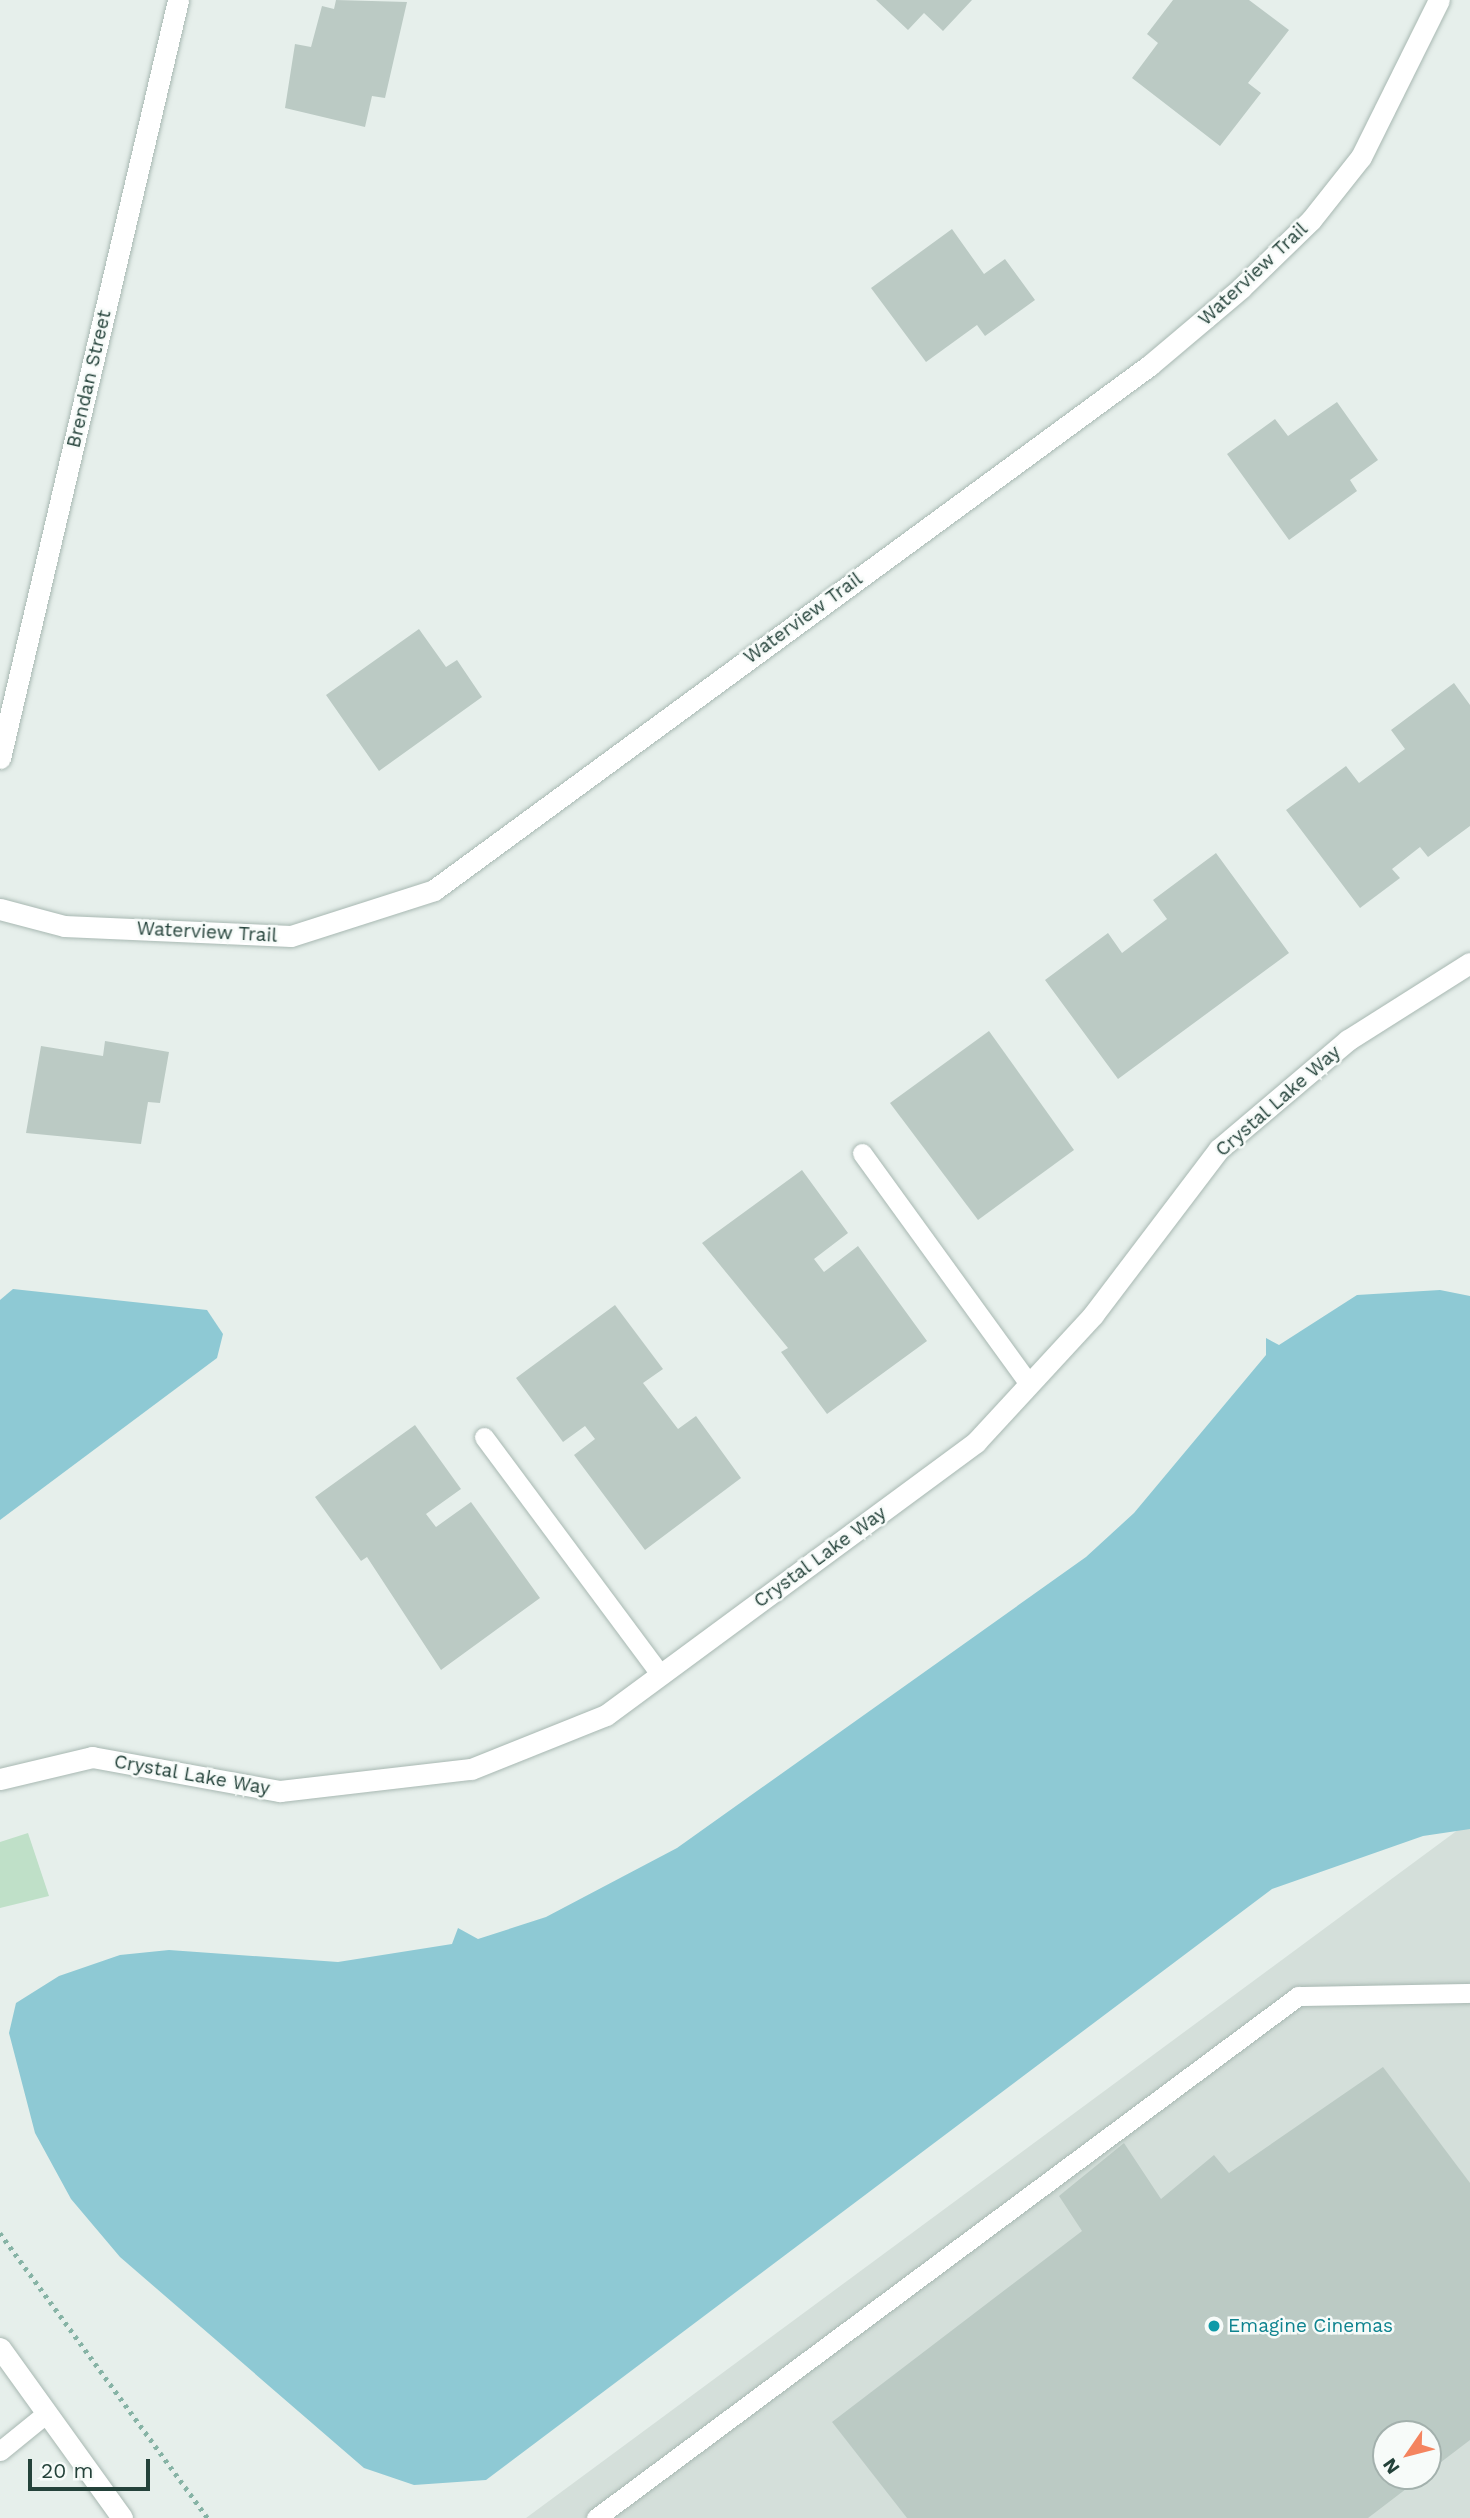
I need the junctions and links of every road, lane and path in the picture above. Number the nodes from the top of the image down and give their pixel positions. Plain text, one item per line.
1 (178, 0) edge
2 (1439, 0) edge
3 (0, 758) edge
4 (0, 909) edge
5 (1470, 963) edge
6 (862, 1153) dead end
7 (1029, 1384) junction
8 (484, 1437) dead end
9 (660, 1674) junction
10 (0, 1779) edge
11 (1470, 1993) edge
12 (0, 2232) edge
13 (0, 2348) edge
14 (47, 2413) junction
15 (0, 2451) edge
16 (122, 2518) edge
17 (208, 2518) edge
18 (596, 2518) edge

1 - 3 street, Brendan Street
2 - 4 street, Waterview Trail
5 - 7 street, Crystal Lake Way
6 - 7 lane
7 - 9 street, Crystal Lake Way
8 - 9 lane
9 - 10 street, Crystal Lake Way
11 - 18 lane
12 - 17 path
13 - 14 street
14 - 15 lane
14 - 16 street

